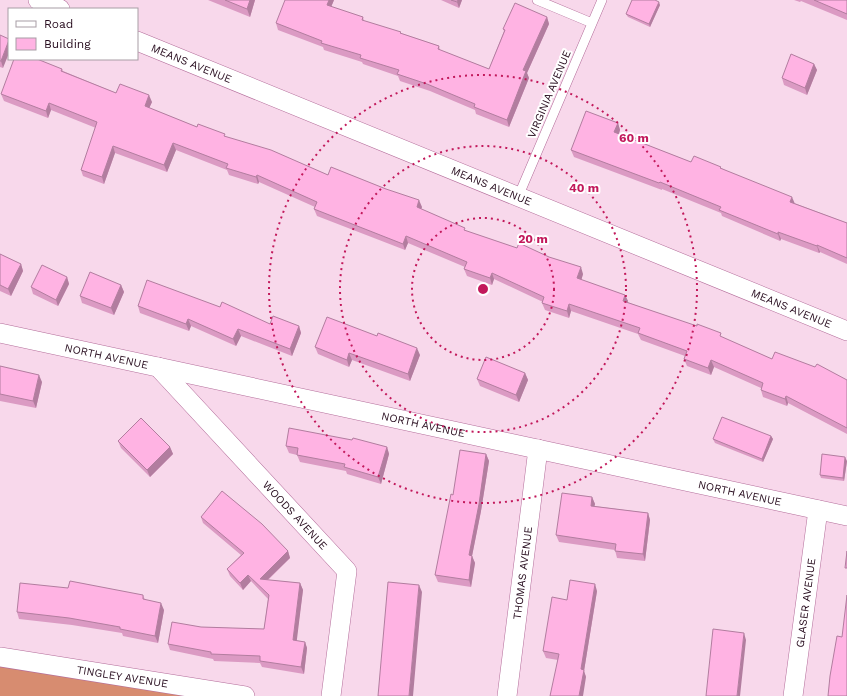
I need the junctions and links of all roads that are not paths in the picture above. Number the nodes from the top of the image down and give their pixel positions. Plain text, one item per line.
1 (38, 0) edge
2 (536, 0) edge
3 (602, 0) edge
4 (58, 8) edge
5 (592, 23) junction
6 (138, 41) edge
7 (518, 197) junction
8 (847, 331) edge
9 (0, 333) edge
10 (158, 367) junction
11 (538, 449) junction
12 (818, 510) junction
13 (847, 516) edge
14 (0, 657) edge
15 (245, 696) edge
16 (331, 696) edge
17 (506, 696) edge
18 (793, 696) edge

1 - 4 street
2 - 5 lane
3 - 5 lane, VIRGINIA AVENUE
5 - 7 lane, VIRGINIA AVENUE
6 - 7 street, MEANS AVENUE
7 - 8 street, MEANS AVENUE
9 - 10 street, NORTH AVENUE
10 - 11 street, NORTH AVENUE
10 - 16 street, WOODS AVENUE
11 - 12 street, NORTH AVENUE
11 - 17 street, THOMAS AVENUE
12 - 13 street, NORTH AVENUE
12 - 18 street, GLASER AVENUE
14 - 15 street, TINGLEY AVENUE

